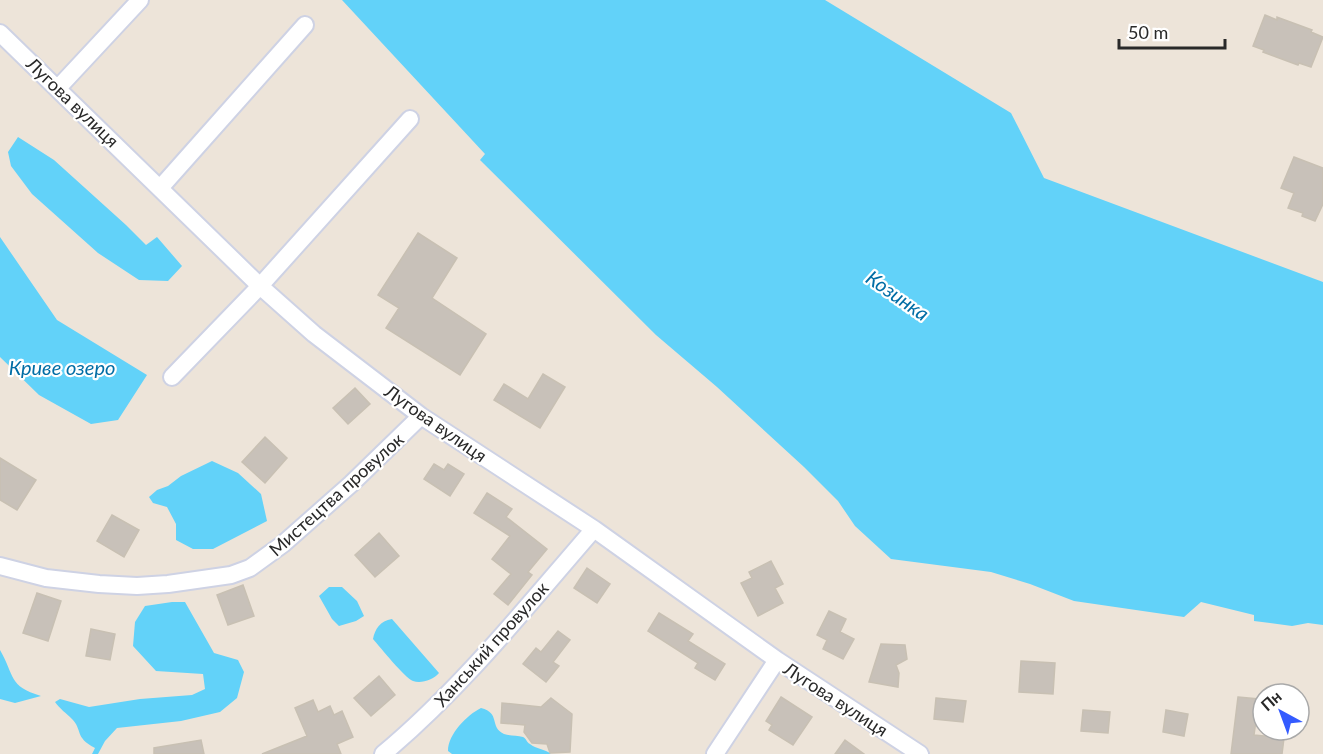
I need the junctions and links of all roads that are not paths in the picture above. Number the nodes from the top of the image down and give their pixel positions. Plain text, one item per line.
1 (140, 0) edge
2 (305, 25) dead end
3 (0, 33) edge
4 (58, 88) junction
5 (410, 119) dead end
6 (161, 187) junction
7 (260, 285) junction
8 (172, 377) dead end
9 (421, 416) junction
10 (594, 529) junction
11 (0, 566) edge
12 (777, 660) junction
13 (383, 754) edge
14 (715, 754) edge
15 (920, 754) edge

1 - 4 street
2 - 6 street
3 - 4 street, Лугова вулиця
4 - 6 street, Лугова вулиця
5 - 7 street
6 - 7 street, Лугова вулиця
7 - 8 street
7 - 9 street, Лугова вулиця
9 - 10 street, Лугова вулиця
9 - 11 street, Мистецтва провулок
10 - 12 street, Лугова вулиця
10 - 13 street, Ханський провулок
12 - 14 street
12 - 15 street, Лугова вулиця

